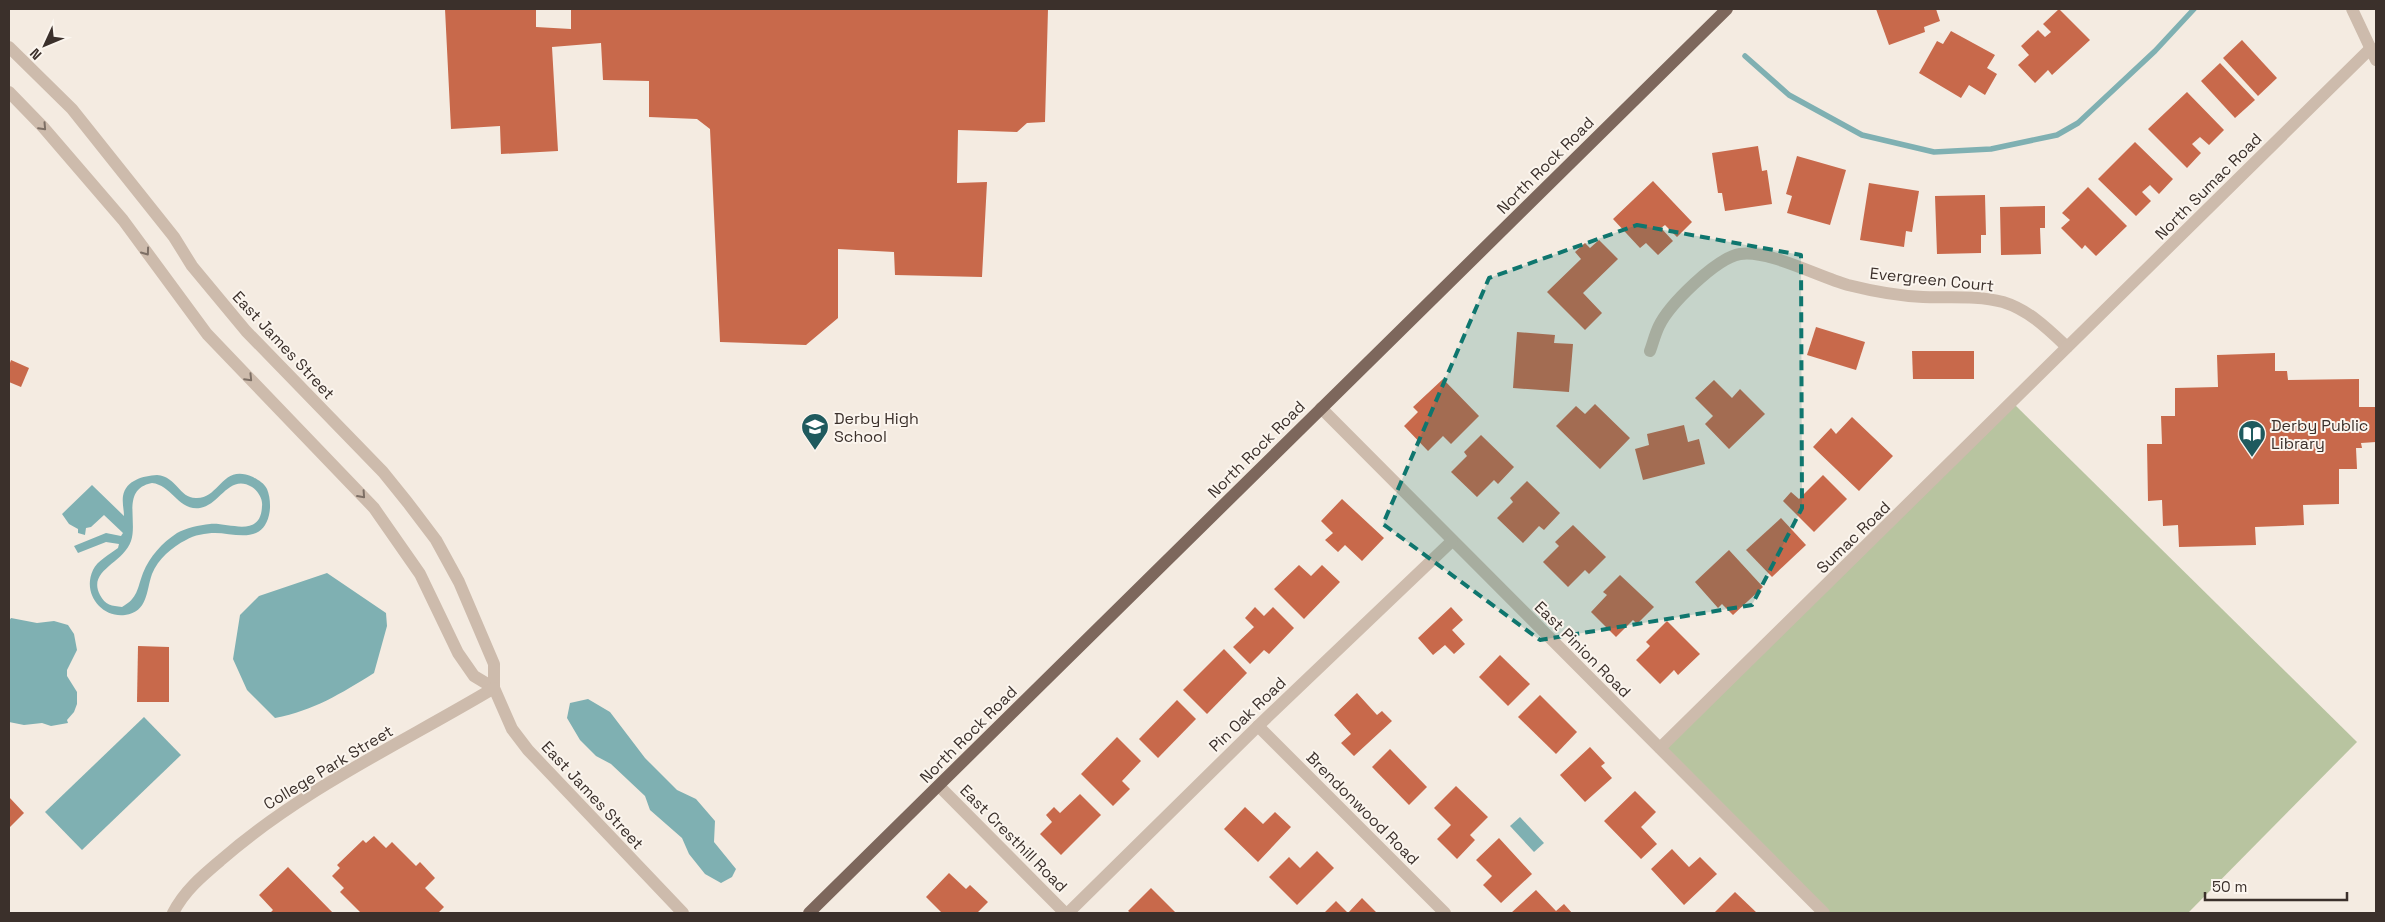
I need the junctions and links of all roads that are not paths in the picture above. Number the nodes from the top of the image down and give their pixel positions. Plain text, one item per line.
1 (1727, 9) edge
2 (2352, 9) edge
3 (9, 47) edge
4 (2371, 48) junction
5 (2376, 60) edge
6 (9, 92) edge
7 (2068, 347) junction
8 (1650, 351) dead end
9 (1321, 408) junction
10 (1452, 541) junction
11 (494, 688) junction
12 (1258, 726) junction
13 (1660, 748) junction
14 (939, 786) junction
15 (173, 913) edge
16 (684, 913) edge
17 (809, 913) edge
18 (1067, 913) edge
19 (1445, 913) edge
20 (1824, 913) edge

1 - 9 main road, North Rock Road
2 - 4 street
3 - 11 street, East James Street
4 - 5 street
4 - 7 street, North Sumac Road
6 -> 11 street
7 - 8 street, Evergreen Court
7 - 13 street, Sumac Road
9 - 10 street, East Pinion Road
9 - 14 main road, North Rock Road
10 - 12 street, Pin Oak Road
10 - 13 street, East Pinion Road
11 - 15 street, College Park Street
11 - 16 street, East James Street
12 - 18 street, Pin Oak Road
12 - 19 street, Brendonwood Road
13 - 20 street, East Pinion Road
14 - 17 main road, North Rock Road
14 - 18 street, East Cresthill Road

